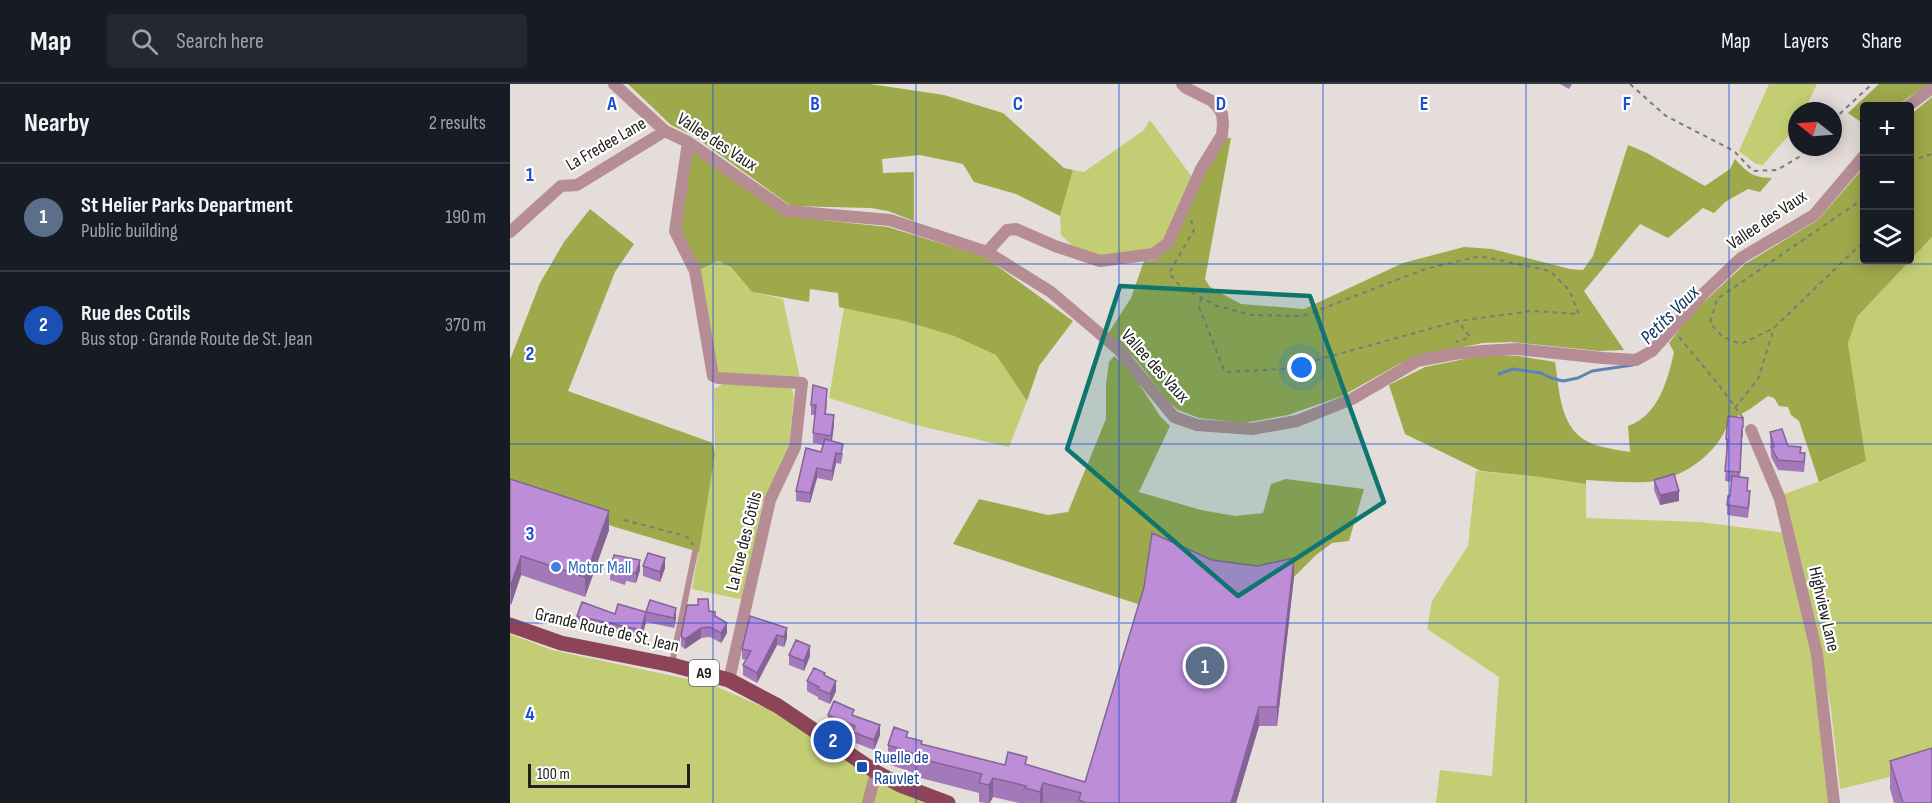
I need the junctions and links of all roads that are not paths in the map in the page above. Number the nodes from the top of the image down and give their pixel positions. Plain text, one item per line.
1 (614, 84) edge
2 (1182, 84) edge
3 (1932, 88) edge
4 (1913, 102) edge
5 (665, 131) junction
6 (688, 142) junction
7 (1860, 161) edge
8 (510, 232) edge
9 (987, 252) junction
10 (1751, 430) road end
11 (695, 552) road end
12 (510, 625) edge
13 (672, 665) junction
14 (729, 680) junction
15 (876, 772) junction
16 (868, 803) edge
17 (948, 803) edge
18 (1834, 803) edge

1 - 5 street, Vallee des Vaux
2 - 9 street
3 - 4 street
5 - 6 street, Vallee des Vaux
5 - 8 street, La Fredee Lane
6 - 9 street, Vallee des Vaux
6 - 14 street, La Rue des Côtils
7 - 9 street, Vallee des Vaux
10 - 18 street, Highview Lane
11 - 13 lane
12 - 13 main road, Grande Route de St. Jean / A9
13 - 14 main road, Grande Route de St. Jean / A9
14 - 15 main road, Grande Route de St. Jean / A9
15 - 16 street
15 - 17 main road, Grande Route de St. Jean / A9

